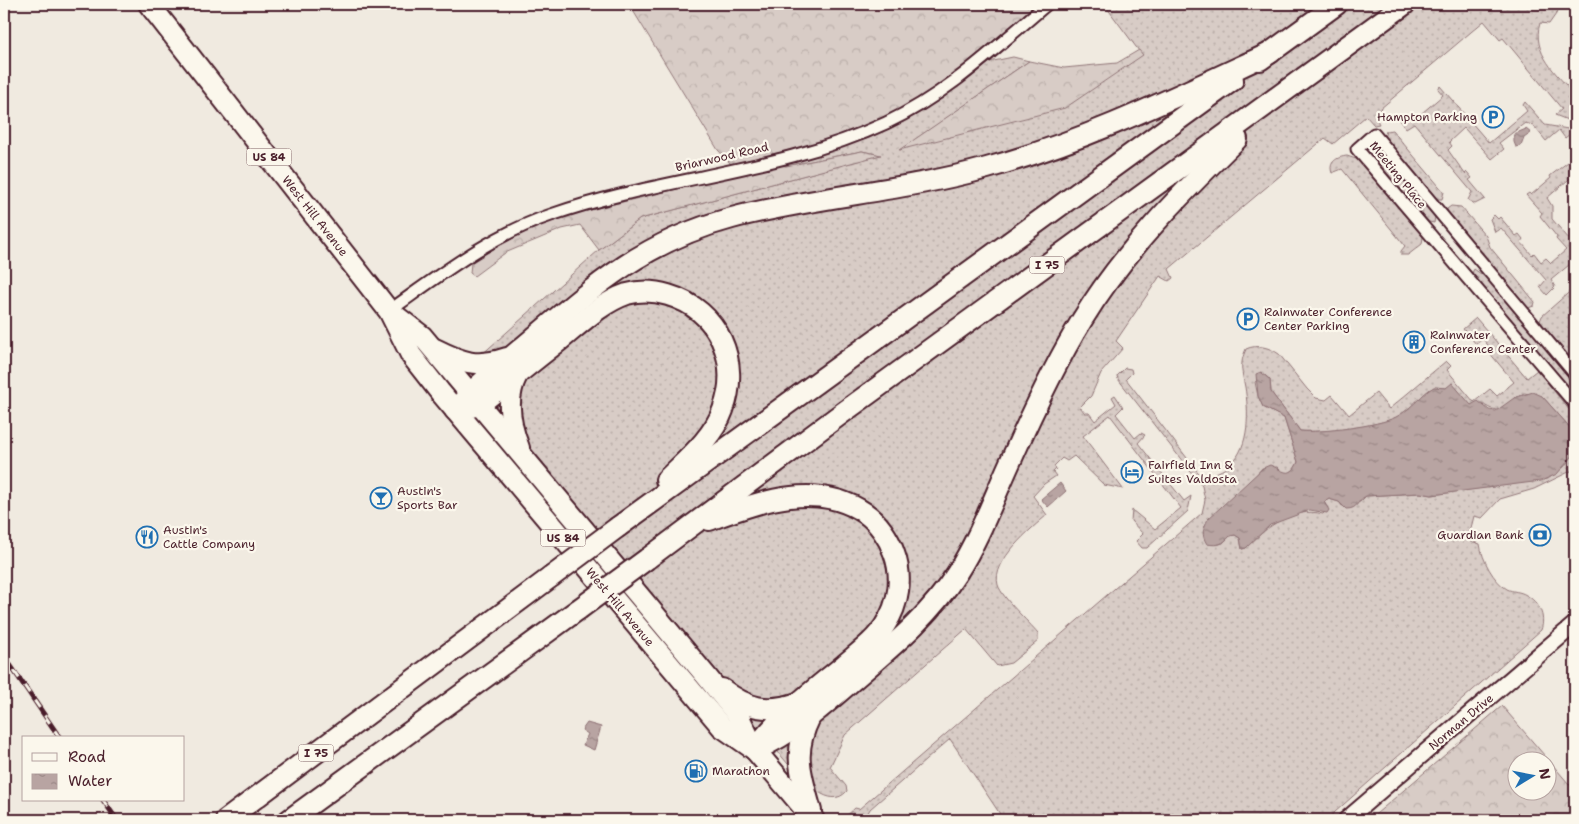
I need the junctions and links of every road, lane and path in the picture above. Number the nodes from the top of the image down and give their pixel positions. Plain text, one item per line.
1 (149, 4) edge
2 (1047, 4) edge
3 (1337, 4) edge
4 (1405, 4) edge
5 (1270, 53) junction
6 (1311, 74) junction
7 (389, 311) junction
8 (432, 348) junction
9 (514, 366) junction
10 (1575, 374) edge
11 (474, 399) junction
12 (1575, 404) edge
13 (455, 410) junction
14 (524, 459) junction
15 (618, 527) junction
16 (690, 527) junction
17 (1575, 624) edge
18 (707, 677) junction
19 (805, 709) junction
20 (755, 750) junction
21 (813, 819) edge
22 (226, 820) edge
23 (289, 820) edge
24 (1346, 820) edge

1 - 7 highway, West Hill Avenue / US 84
2 - 7 street, Briarwood Road
3 - 5 highway, I 75
4 - 6 highway, I 75
5 - 9 highway
5 - 15 highway, I 75
6 - 16 highway, I 75
6 - 19 highway
7 - 8 highway, West Hill Avenue / US 84
7 - 13 highway, West Hill Avenue / US 84
8 - 9 highway
8 - 11 highway, West Hill Avenue / US 84
9 - 11 highway
9 - 14 highway
9 - 15 highway
10 - 12 street, Meeting Place
11 - 13 highway
11 - 14 highway, West Hill Avenue / US 84
13 - 20 highway, West Hill Avenue / US 84
14 - 18 highway, West Hill Avenue / US 84
15 - 22 highway, I 75, bridge
16 - 19 highway
16 - 23 highway, I 75, bridge
17 - 24 street, Norman Drive
18 - 19 highway
18 - 20 highway, West Hill Avenue / US 84
19 - 20 highway
19 - 21 highway
20 - 21 highway, West Hill Avenue / US 84

